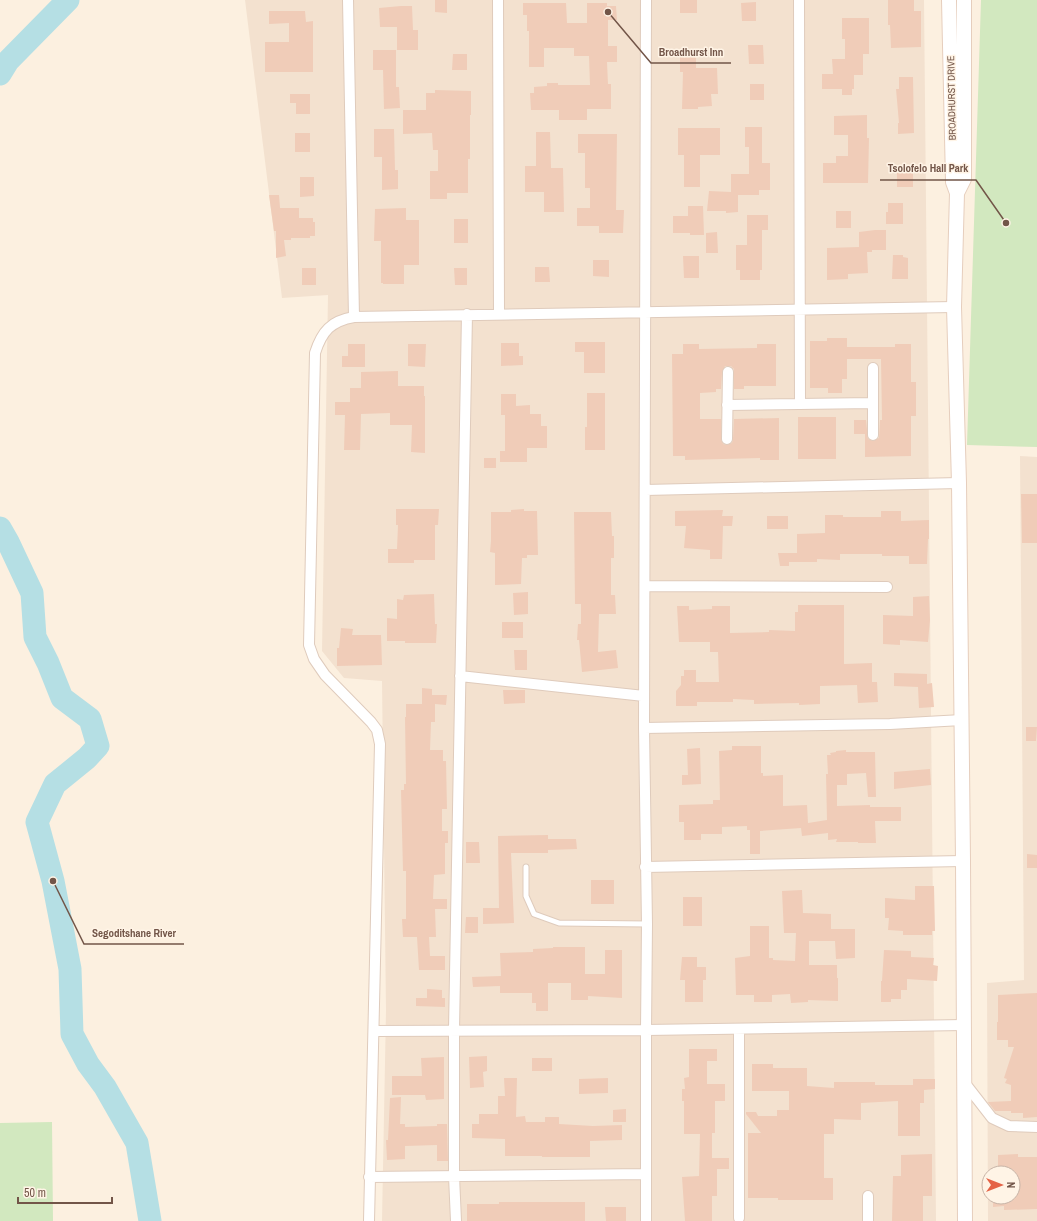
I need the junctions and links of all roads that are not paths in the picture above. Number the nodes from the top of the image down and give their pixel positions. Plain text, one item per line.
1 (348, 0) edge
2 (498, 0) edge
3 (646, 0) edge
4 (799, 0) edge
5 (949, 0) edge
6 (964, 0) edge
7 (958, 193) junction
8 (954, 307) junction
9 (800, 309) junction
10 (645, 313) junction
11 (467, 314) junction
12 (499, 314) junction
13 (354, 317) junction
14 (873, 368) dead end
15 (728, 372) dead end
16 (873, 403) junction
17 (800, 404) junction
18 (727, 405) junction
19 (873, 435) dead end
20 (727, 439) dead end
21 (959, 483) junction
22 (645, 490) junction
23 (644, 586) junction
24 (887, 587) dead end
25 (460, 676) junction
26 (644, 696) junction
27 (962, 720) junction
28 (644, 728) junction
29 (963, 861) junction
30 (526, 867) dead end
31 (645, 867) junction
32 (647, 924) junction
33 (964, 1025) junction
34 (740, 1028) junction
35 (454, 1030) junction
36 (646, 1030) junction
37 (374, 1031) junction
38 (964, 1082) junction
39 (1037, 1128) edge
40 (646, 1174) junction
41 (454, 1176) junction
42 (369, 1177) junction
43 (868, 1196) dead end
44 (740, 1218) dead end
45 (369, 1221) edge
46 (456, 1221) edge
47 (646, 1221) edge
48 (868, 1221) edge
49 (965, 1221) edge

1 - 13 street
2 - 12 street
3 - 10 street
4 - 9 street
5 - 7 street, BROADHURST DRIVE
6 - 7 street, BROADHURST DRIVE
7 - 8 street
8 - 9 street
8 - 21 street
9 - 10 street
9 - 17 street
10 - 12 street
10 - 22 street
11 - 12 street
11 - 13 street
11 - 25 street
13 - 37 street
14 - 16 street
15 - 18 street
16 - 17 street
16 - 19 street
17 - 18 street
18 - 20 street
21 - 22 street
21 - 27 street
22 - 23 street
23 - 24 street
23 - 26 street
25 - 26 street
25 - 35 street
26 - 28 street
27 - 28 street
27 - 29 street
28 - 31 street
29 - 31 street
29 - 33 street
30 - 32 lane
31 - 32 street
32 - 36 street
33 - 34 street
33 - 38 street
34 - 36 street
34 - 44 street
35 - 36 street
35 - 37 street
35 - 41 street
36 - 40 street
37 - 42 street
38 - 39 street
38 - 49 street
40 - 41 street
40 - 47 street
41 - 42 street
41 - 46 street
42 - 45 street
43 - 48 street

